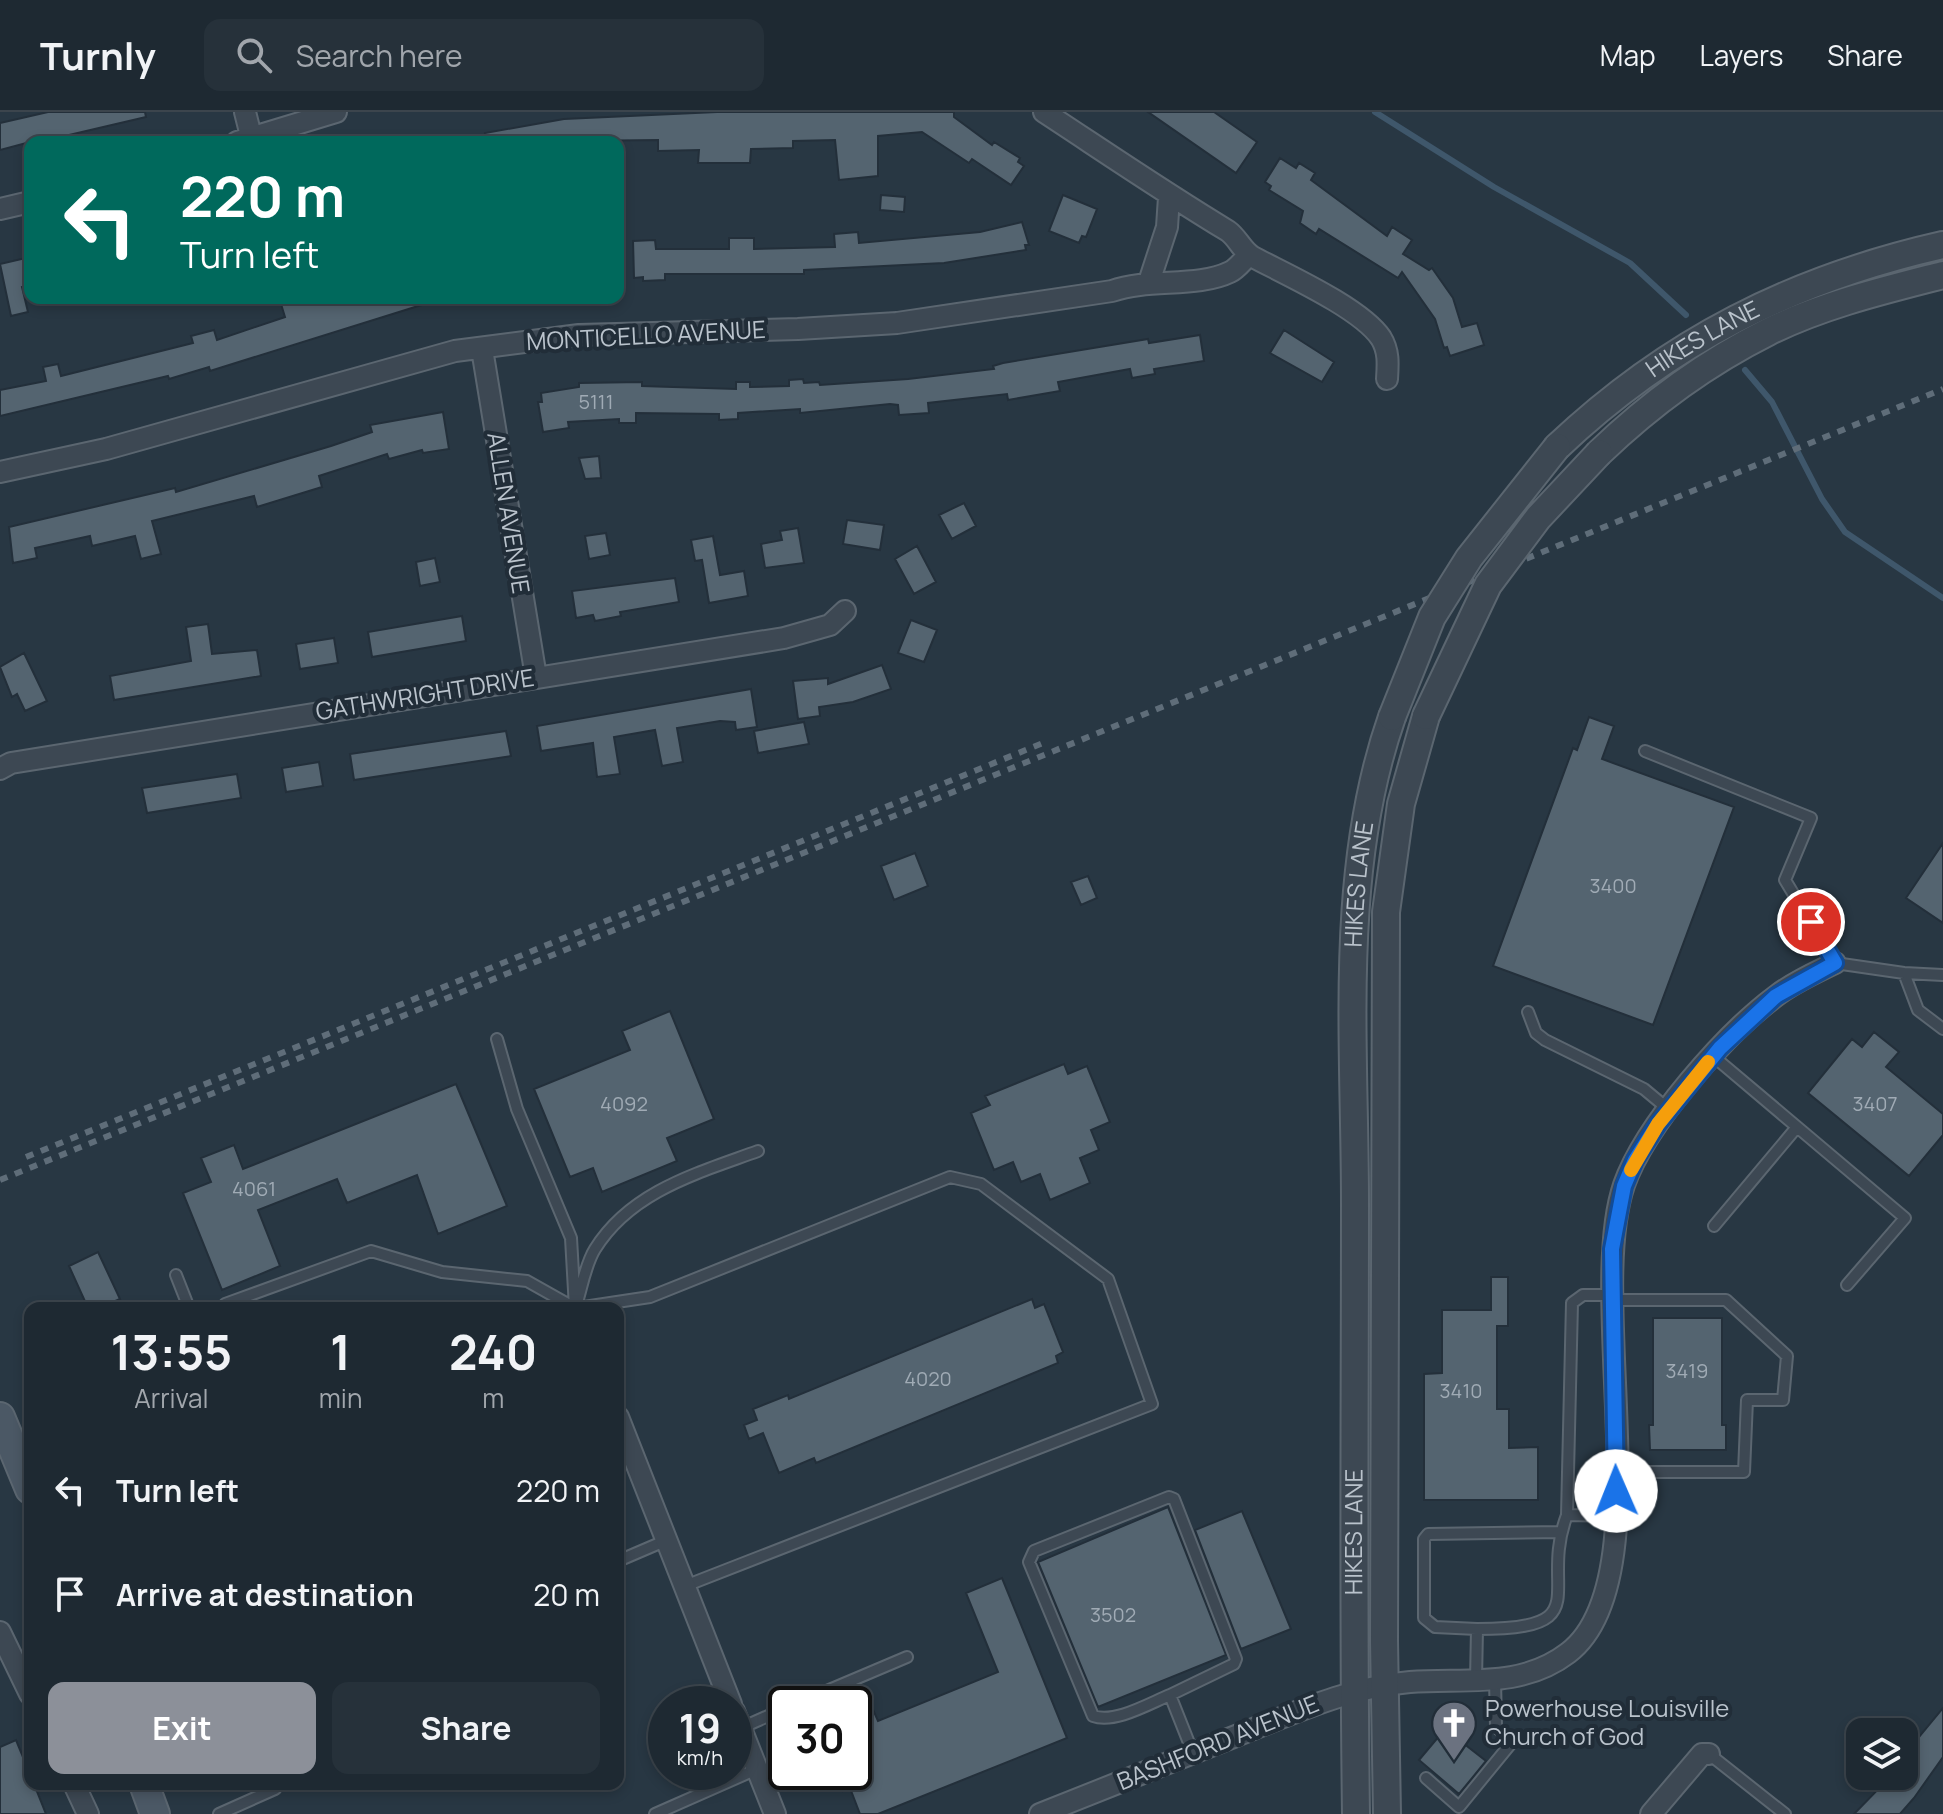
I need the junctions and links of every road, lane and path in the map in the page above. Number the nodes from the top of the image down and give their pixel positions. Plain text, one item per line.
1 (245, 112) edge
2 (336, 112) edge
3 (1044, 112) edge
4 (244, 136) edge
5 (254, 136) edge
6 (1169, 197) junction
7 (24, 203) edge
8 (0, 209) edge
9 (1943, 245) edge
10 (1249, 255) junction
11 (1943, 275) edge
12 (1149, 282) junction
13 (482, 349) junction
14 (1387, 379) dead end
15 (0, 472) edge
16 (845, 611) dead end
17 (536, 677) junction
18 (1645, 751) dead end
19 (0, 769) edge
20 (1835, 963) junction
21 (1904, 973) junction
22 (1943, 975) edge
23 (1528, 1012) dead end
24 (1943, 1029) edge
25 (497, 1039) dead end
26 (1713, 1056) junction
27 (1670, 1110) junction
28 (1797, 1127) junction
29 (758, 1151) dead end
30 (1714, 1226) dead end
31 (176, 1275) dead end
32 (1847, 1285) dead end
33 (1613, 1297) junction
34 (187, 1302) edge
35 (231, 1302) edge
36 (565, 1302) edge
37 (576, 1302) edge
38 (578, 1302) edge
39 (616, 1302) edge
40 (0, 1417) edge
41 (624, 1432) edge
42 (1615, 1472) junction
43 (24, 1475) edge
44 (1567, 1515) junction
45 (1615, 1516) junction
46 (1561, 1532) junction
47 (667, 1540) junction
48 (624, 1558) edge
49 (685, 1586) junction
50 (1477, 1629) junction
51 (0, 1634) edge
52 (907, 1657) dead end
53 (1486, 1680) junction
54 (24, 1682) edge
55 (724, 1686) edge
56 (839, 1686) edge
57 (1385, 1687) junction
58 (1352, 1693) junction
59 (1170, 1695) junction
60 (1193, 1753) junction
61 (1709, 1754) joint
62 (752, 1757) edge
63 (757, 1769) junction
64 (1426, 1778) dead end
65 (77, 1790) edge
66 (146, 1790) edge
67 (273, 1790) edge
68 (88, 1814) edge
69 (155, 1814) edge
70 (219, 1814) edge
71 (655, 1814) edge
72 (775, 1814) edge
73 (1040, 1814) edge
74 (1356, 1814) edge
75 (1387, 1814) edge
76 (1651, 1814) edge
77 (1785, 1814) edge

1 - 4 street
2 - 5 street
3 - 6 street
6 - 10 street
6 - 12 street
7 - 8 street
9 - 58 street, HIKES LANE, bridge
10 - 12 street, MONTICELLO AVENUE
10 - 14 street
11 - 57 street, HIKES LANE, bridge
12 - 13 street, MONTICELLO AVENUE
13 - 15 street, MONTICELLO AVENUE
13 - 17 street, ALLEN AVENUE
16 - 17 street, GATHWRIGHT DRIVE
17 - 19 street, GATHWRIGHT DRIVE
18 - 20 lane
20 - 21 lane
20 - 26 street, BASHFORD AVENUE
21 - 22 lane
21 - 24 lane
23 - 27 lane
25 - 37 lane
26 - 27 street, BASHFORD AVENUE
26 - 28 lane
27 - 33 street, BASHFORD AVENUE
28 - 30 lane
28 - 32 lane
29 - 38 lane
31 - 34 lane
33 - 42 street, BASHFORD AVENUE
33 - 42 lane
33 - 44 lane
35 - 36 lane
39 - 49 lane
40 - 43 main road
41 - 47 street
42 - 45 street, BASHFORD AVENUE
44 - 45 lane
44 - 46 lane
45 - 53 street, BASHFORD AVENUE
46 - 50 lane
46 - 50 lane
47 - 48 lane
47 - 49 street
49 - 55 street
50 - 53 lane
51 - 54 street
52 - 56 lane
53 - 57 street, BASHFORD AVENUE
53 - 64 lane
57 - 58 street, BASHFORD AVENUE
57 - 75 street, HIKES LANE
58 - 60 street, BASHFORD AVENUE
58 - 74 street, HIKES LANE
59 - 59 lane
59 - 60 lane
60 - 73 street, BASHFORD AVENUE
61 - 76 street
61 - 77 lane
62 - 63 street
63 - 71 lane
63 - 72 street
65 - 68 street
66 - 69 main road
67 - 70 lane

